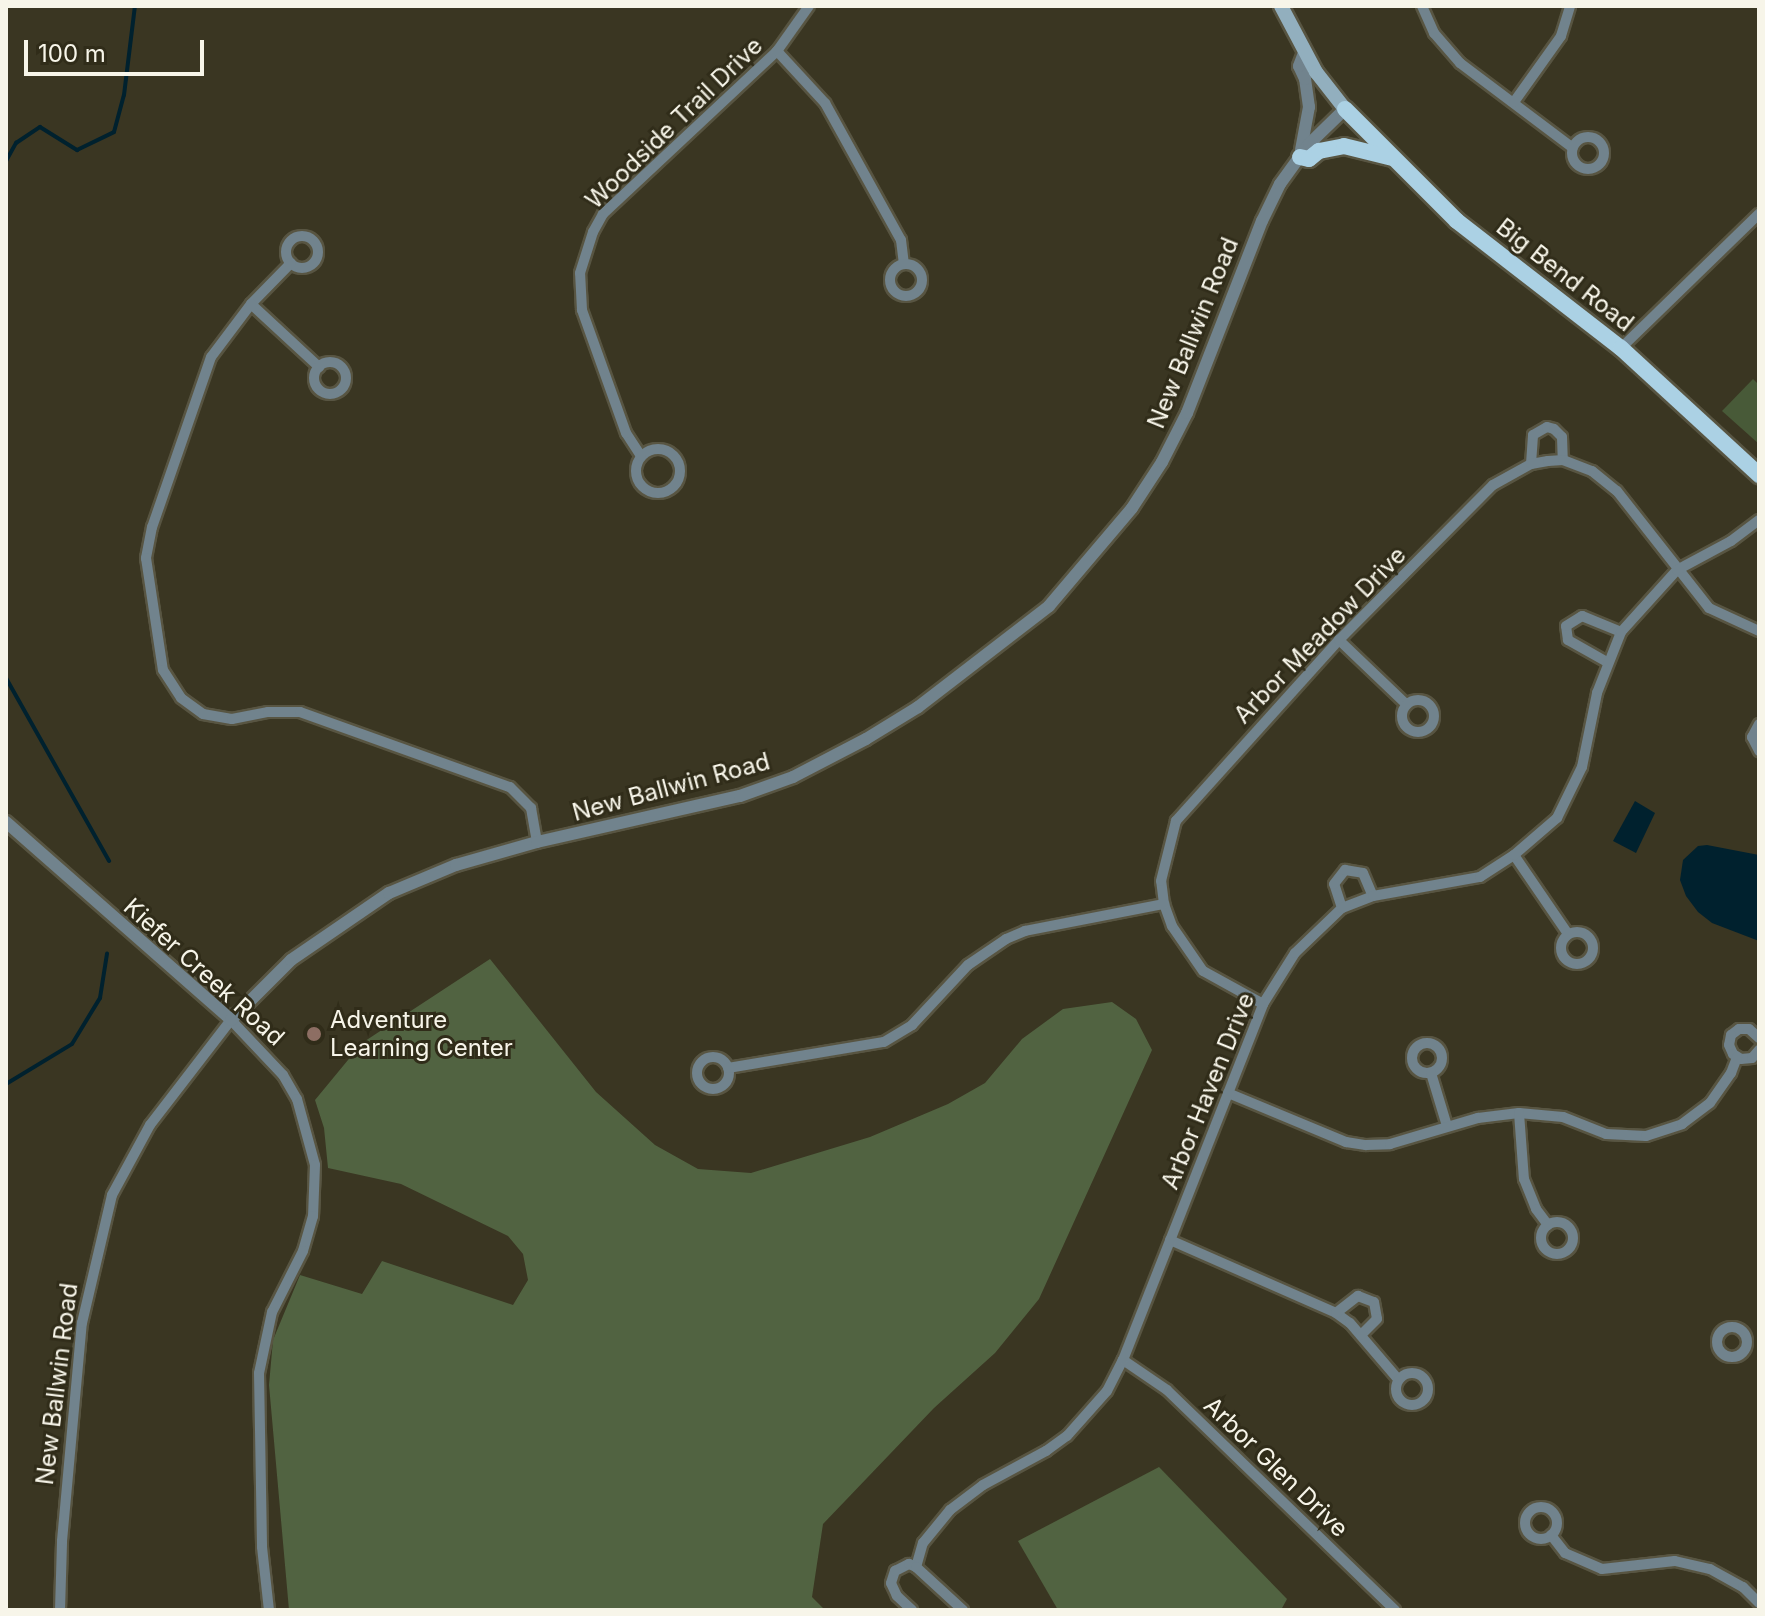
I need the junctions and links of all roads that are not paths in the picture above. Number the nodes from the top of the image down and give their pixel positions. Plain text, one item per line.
1 (809, 6) edge
2 (1281, 6) edge
3 (1422, 6) edge
4 (1570, 6) edge
5 (777, 51) junction
6 (1304, 53) junction
7 (1514, 102) junction
8 (1345, 109) junction
9 (1573, 148) dead end
10 (1300, 157) junction
11 (1393, 158) junction
12 (1759, 214) edge
13 (291, 263) dead end
14 (904, 264) dead end
15 (251, 304) junction
16 (1621, 348) junction
17 (319, 367) dead end
18 (641, 456) junction
19 (1563, 460) junction
20 (1531, 464) junction
21 (1759, 475) edge
22 (1759, 520) edge
23 (1677, 570) junction
24 (1759, 631) edge
25 (1621, 632) junction
26 (1339, 640) junction
27 (1607, 662) junction
28 (1406, 704) dead end
29 (1759, 724) edge
30 (1759, 751) edge
31 (6, 822) edge
32 (537, 842) junction
33 (1514, 855) junction
34 (1373, 896) junction
35 (1164, 904) junction
36 (1342, 908) junction
37 (1568, 934) dead end
38 (1263, 1004) junction
39 (231, 1020) junction
40 (1759, 1038) edge
41 (1759, 1050) edge
42 (1737, 1057) junction
43 (728, 1068) dead end
44 (1431, 1073) dead end
45 (1228, 1093) junction
46 (1519, 1113) junction
47 (1447, 1126) junction
48 (1548, 1225) dead end
49 (1170, 1240) junction
50 (1336, 1313) junction
51 (1759, 1329) edge
52 (1361, 1335) junction
53 (1746, 1336) dead end
54 (1123, 1360) junction
55 (1398, 1379) dead end
56 (1551, 1535) dead end
57 (916, 1567) junction
58 (1759, 1603) edge
59 (60, 1610) edge
60 (269, 1610) edge
61 (912, 1610) edge
62 (963, 1610) edge
63 (1395, 1610) edge

1 - 5 street, Woodside Trail Drive
2 - 6 main road
3 - 7 street
4 - 7 street
5 - 14 street
5 - 18 street, Woodside Trail Drive
6 - 8 main road
6 - 10 street
7 - 9 street
8 - 10 street, New Ballwin Road
8 - 11 main road, Big Bend Road
10 - 11 main road
10 - 32 street, New Ballwin Road
11 - 16 main road, Big Bend Road
12 - 16 street
13 - 15 street
15 - 17 street
15 - 32 street
16 - 21 main road, Big Bend Road
18 - 18 street, Woodside Trail Drive
19 - 20 street, Arbor Meadow Drive
19 - 20 street
19 - 23 street
20 - 26 street, Arbor Meadow Drive
22 - 23 street, Arbor Haven Drive
23 - 24 street
23 - 25 street, Arbor Haven Drive
25 - 27 street, Arbor Haven Drive
25 - 27 street
26 - 28 street
26 - 35 street, Arbor Meadow Drive
27 - 33 street, Arbor Haven Drive
29 - 30 street
31 - 39 street, Kiefer Creek Road
32 - 39 street, New Ballwin Road
33 - 34 street, Arbor Haven Drive
33 - 37 street
34 - 36 street, Arbor Haven Drive
34 - 36 street
35 - 38 street, Arbor Meadow Drive
35 - 43 street
36 - 38 street, Arbor Haven Drive
38 - 45 street, Arbor Haven Drive
39 - 59 street, New Ballwin Road
39 - 60 street, Kiefer Creek Road
40 - 42 street
41 - 42 street
42 - 46 street
44 - 47 street
45 - 47 street
45 - 49 street, Arbor Haven Drive
46 - 47 street
46 - 48 street
49 - 50 street
49 - 54 street, Arbor Haven Drive
50 - 52 street
50 - 52 street
51 - 53 street
52 - 55 street
54 - 57 street, Arbor Haven Drive
54 - 63 street, Arbor Glen Drive
56 - 58 street
57 - 61 street, Arbor Haven Drive
57 - 62 street

